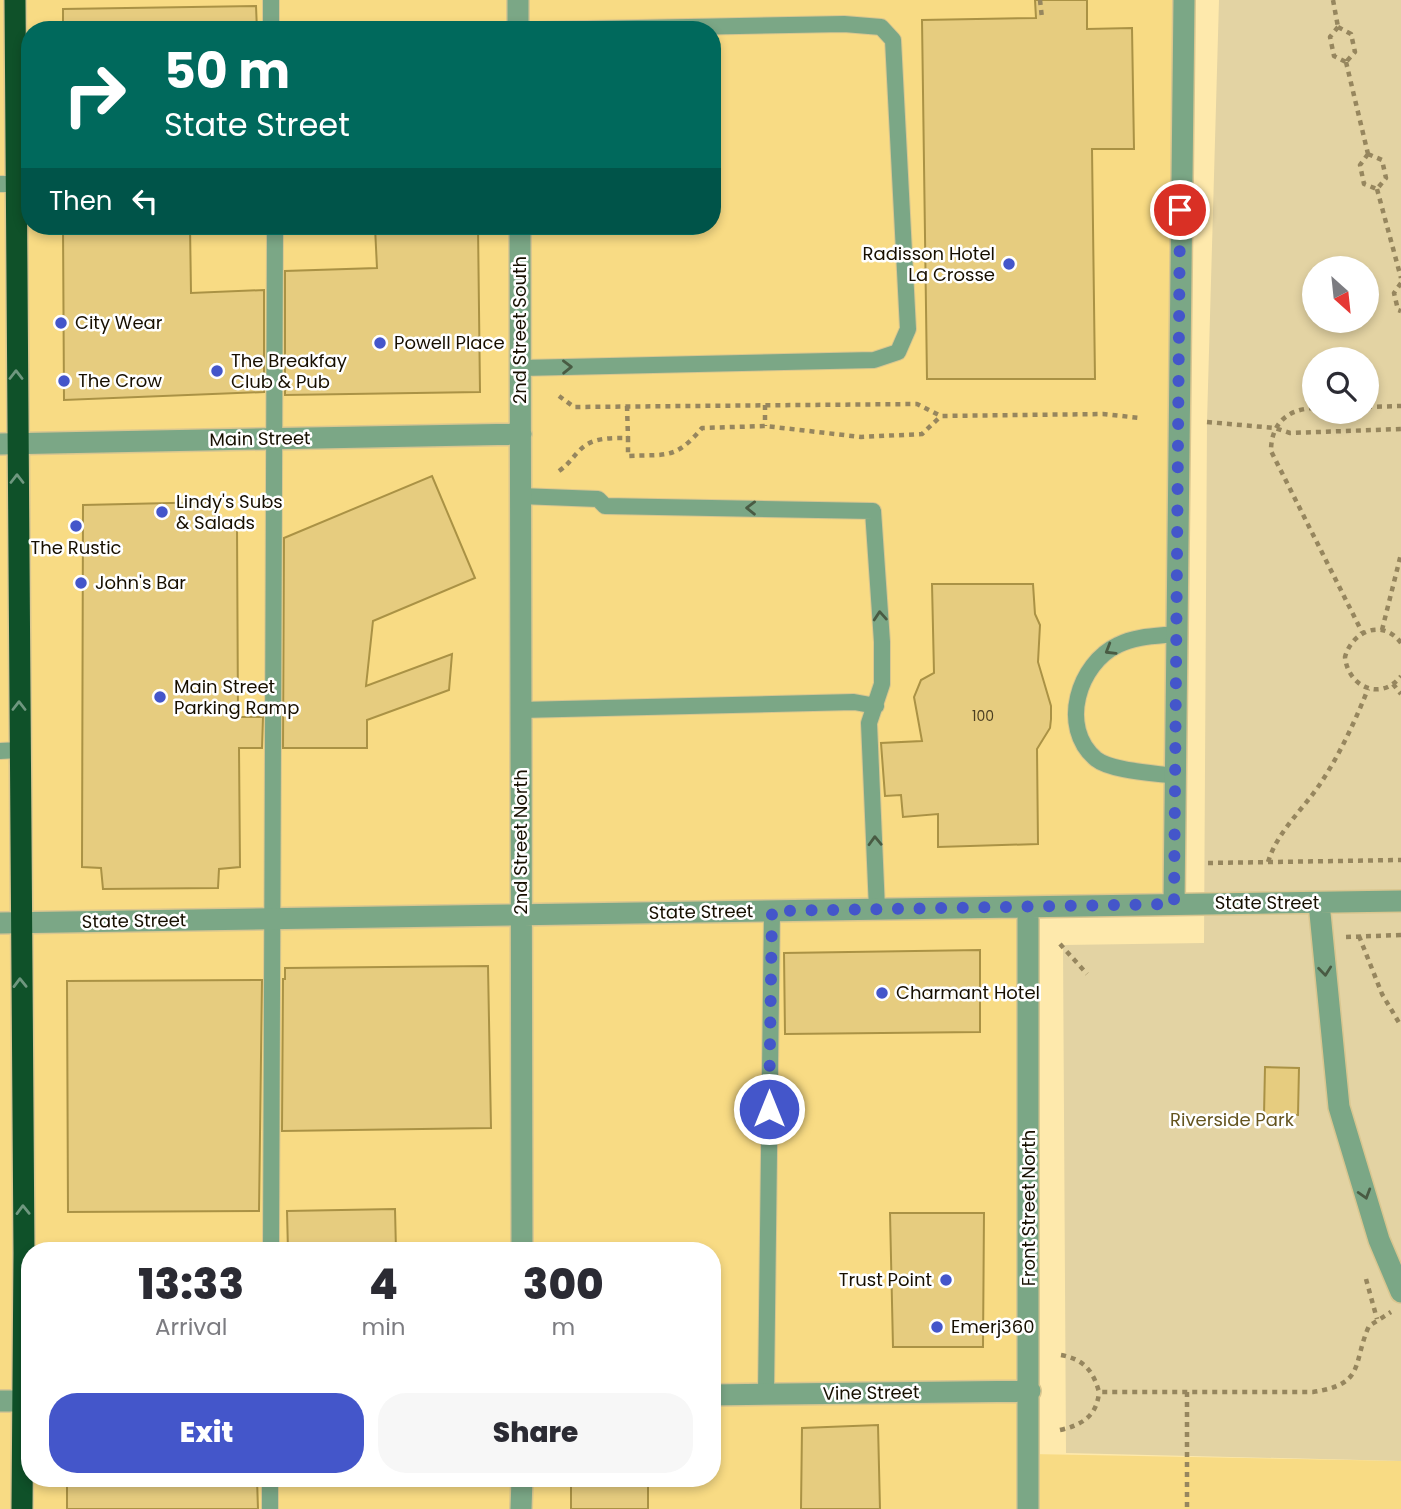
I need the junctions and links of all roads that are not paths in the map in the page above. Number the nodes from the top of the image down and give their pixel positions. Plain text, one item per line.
1 (15, 0) edge
2 (271, 0) edge
3 (518, 0) edge
4 (1184, 0) edge
5 (271, 21) edge
6 (518, 21) edge
7 (721, 27) edge
8 (8, 184) edge
9 (275, 235) edge
10 (520, 235) edge
11 (521, 368) junction
12 (521, 434) junction
13 (276, 439) junction
14 (8, 443) edge
15 (520, 496) junction
16 (1176, 634) junction
17 (876, 706) junction
18 (520, 710) junction
19 (9, 750) edge
20 (1175, 776) junction
21 (1401, 901) edge
22 (1319, 903) junction
23 (1174, 904) junction
24 (1028, 908) junction
25 (877, 909) junction
26 (772, 911) junction
27 (521, 914) junction
28 (273, 918) junction
29 (10, 923) edge
30 (24, 1242) edge
31 (271, 1242) edge
32 (522, 1242) edge
33 (1401, 1293) edge
34 (1030, 1391) junction
35 (766, 1394) junction
36 (721, 1395) edge
37 (0, 1401) edge
38 (21, 1401) edge
39 (23, 1487) edge
40 (270, 1487) edge
41 (522, 1487) edge
42 (22, 1509) edge
43 (270, 1509) edge
44 (521, 1509) edge
45 (1028, 1509) edge

1 - 8 highway
2 - 5 lane
3 - 6 street
4 - 16 street
11 -> 7 lane
14 -> 8 highway
9 - 13 lane
10 - 11 street, 2nd Street South
11 - 12 street, 2nd Street South
12 - 13 street, Main Street
12 - 15 street, 2nd Street North
13 - 14 street, Main Street
13 - 28 lane
19 -> 14 highway
17 -> 15 lane
15 - 18 street, 2nd Street North
16 - 20 street
16 -> 20 lane
17 - 18 lane
25 -> 17 lane
18 - 27 street, 2nd Street North
19 - 29 highway
20 - 23 street
21 - 22 street, State Street
22 - 23 street, State Street
22 -> 33 street
23 - 24 street, State Street
24 - 25 street, State Street
24 - 34 street, Front Street North
25 - 26 street, State Street
26 - 27 street, State Street
26 - 35 lane
27 - 28 street, State Street
27 - 32 street, 2nd Street North
28 - 29 street, State Street
28 - 31 lane
30 -> 29 highway
34 - 35 street, Vine Street
34 - 45 street, Front Street North
35 - 36 street, Vine Street
37 - 38 street
39 - 42 highway
40 - 43 lane
41 - 44 street

